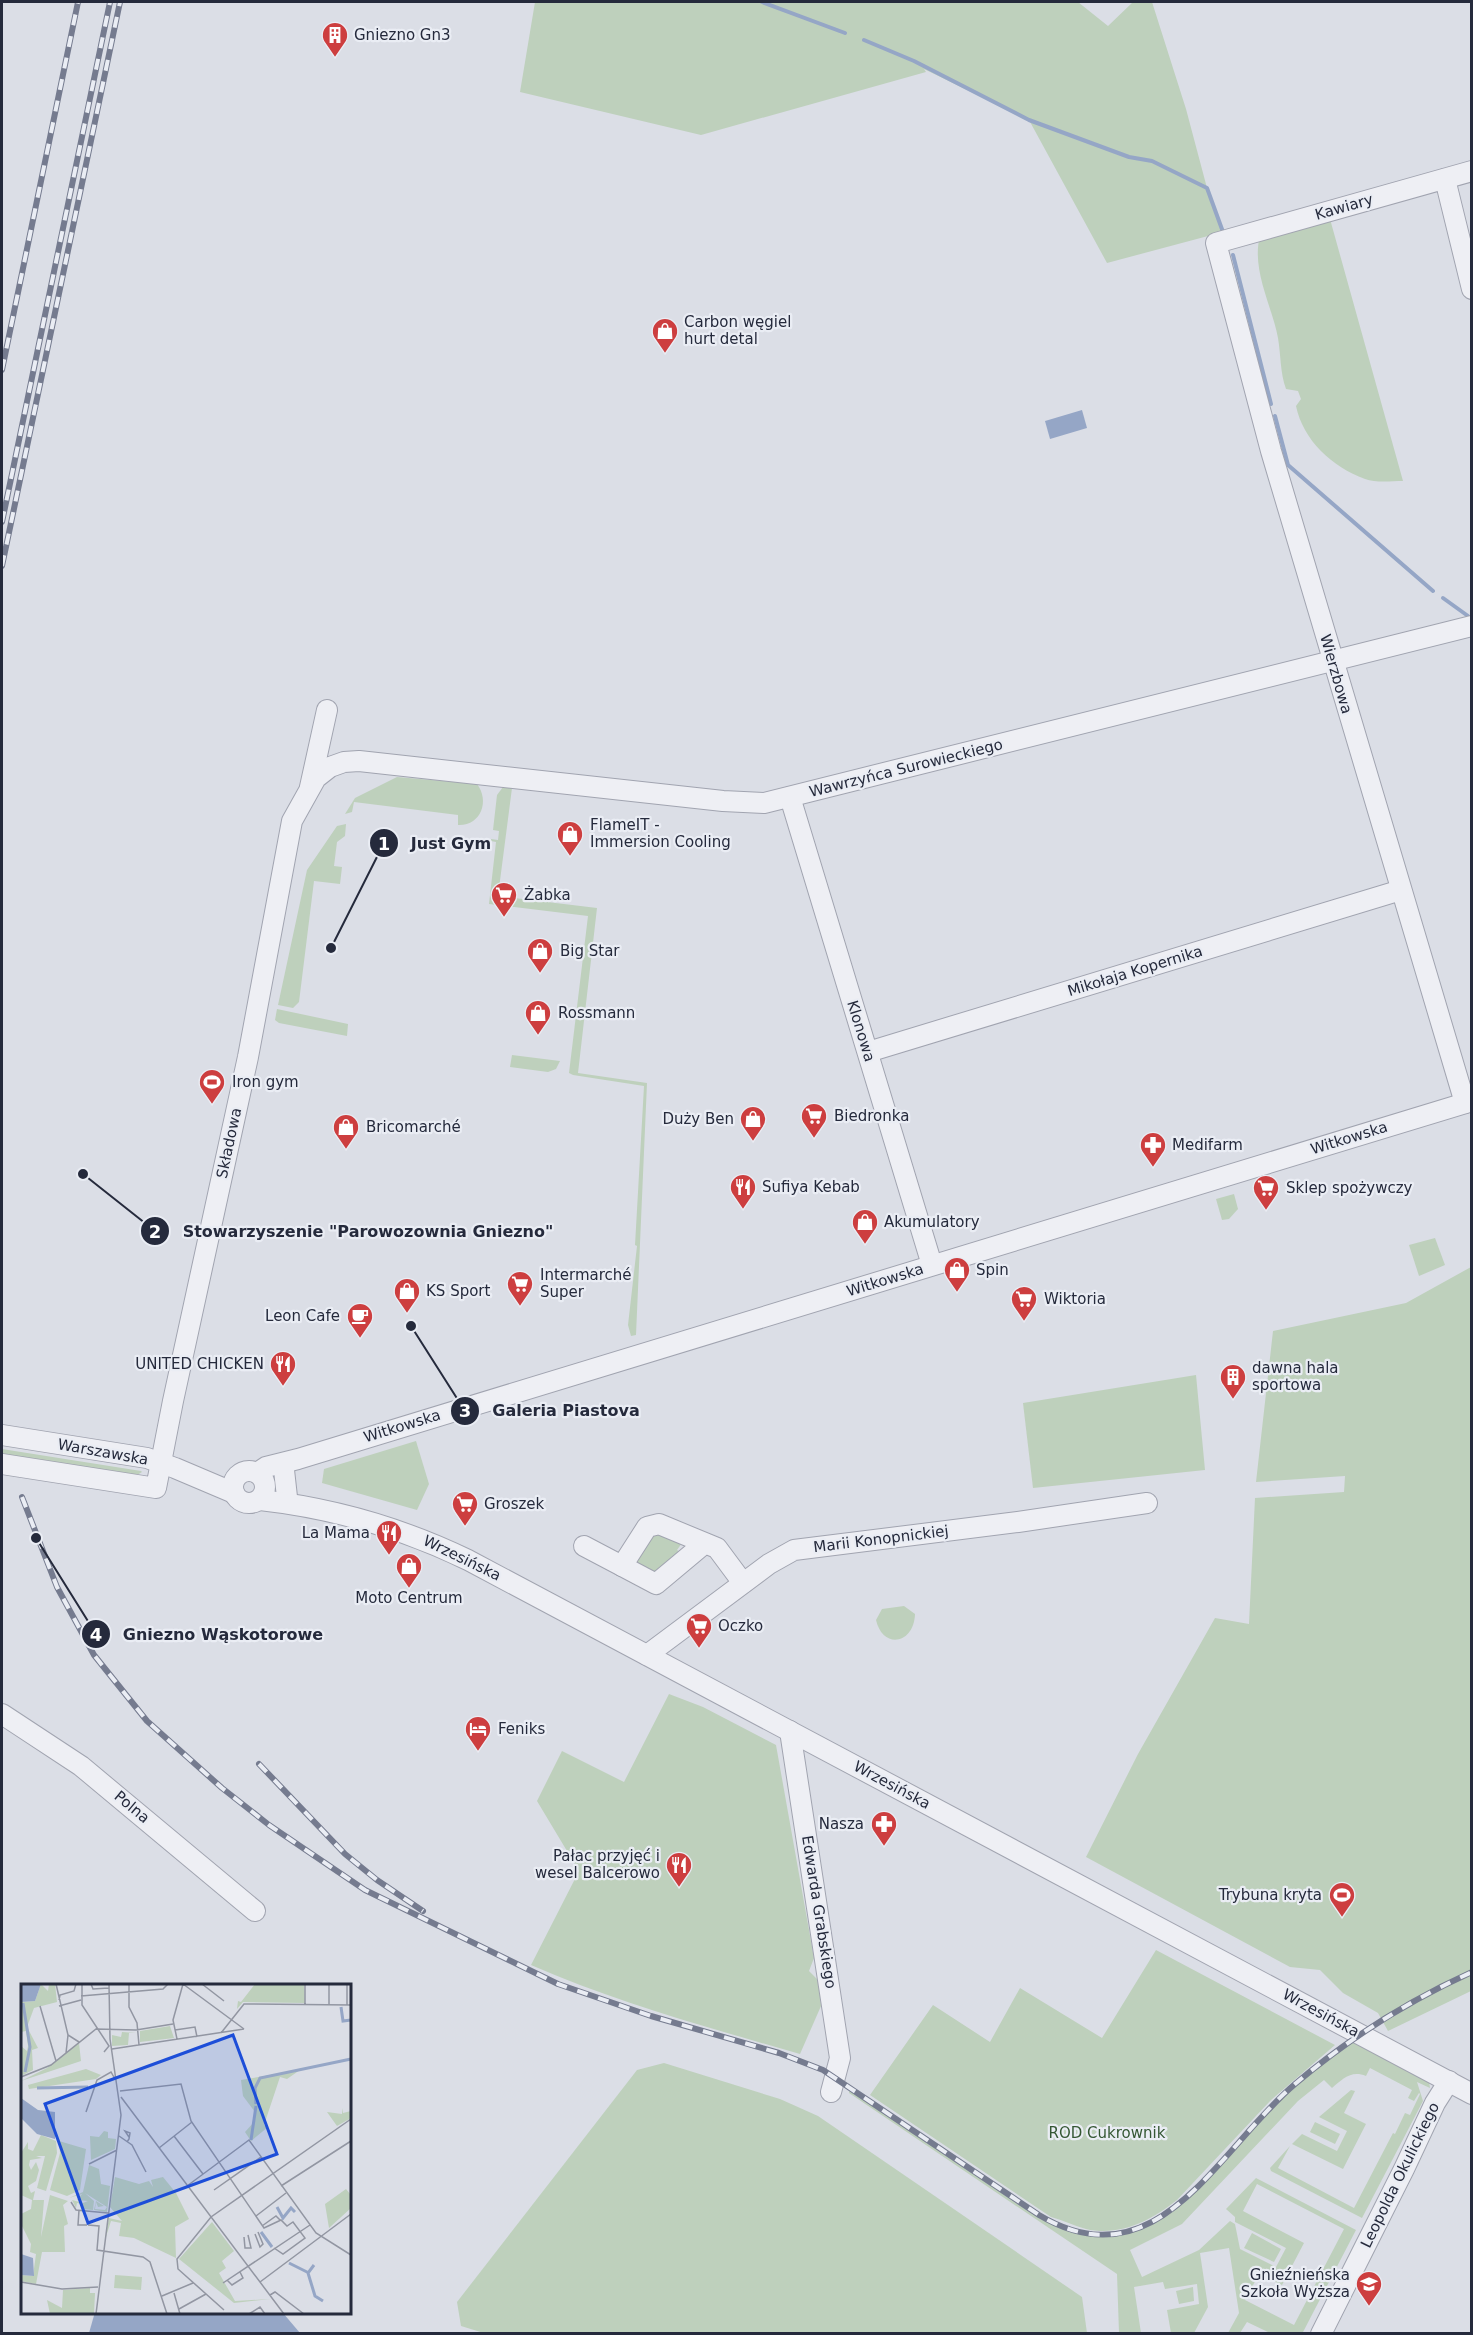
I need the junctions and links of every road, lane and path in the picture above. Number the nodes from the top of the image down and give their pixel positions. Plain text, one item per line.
1 (1472, 171) edge
2 (1445, 179) junction
3 (1216, 243) joint
4 (1472, 289) edge
5 (1472, 626) edge
6 (1332, 660) junction
7 (327, 710) dead end
8 (322, 730) junction
9 (337, 764) junction
10 (309, 790) junction
11 (790, 797) junction
12 (1401, 890) junction
13 (868, 1052) junction
14 (1468, 1102) edge
15 (932, 1265) junction
16 (2, 1435) edge
17 (162, 1463) junction
18 (2, 1464) edge
19 (291, 1464) junction
20 (235, 1485) junction
21 (261, 1486) junction
22 (294, 1500) junction
23 (1147, 1503) dead end
24 (705, 1543) junction
25 (584, 1546) dead end
26 (622, 1566) junction
27 (743, 1583) junction
28 (647, 1655) junction
29 (2, 1714) edge
30 (790, 1731) junction
31 (255, 1911) dead end
32 (1449, 2081) junction
33 (831, 2092) dead end
34 (1472, 2094) edge
35 (1321, 2334) edge

1 - 2 street, Kawiary
2 - 3 street, Kawiary
2 - 4 street
3 - 6 street, Wierzbowa
5 - 6 street, Wawrzyńca Surowieckiego
6 - 11 street, Wawrzyńca Surowieckiego
6 - 12 street, Wierzbowa
7 - 8 street, Składowa
8 - 9 street
8 - 10 street, Składowa
9 - 10 street, Składowa
9 - 11 street, Wawrzyńca Surowieckiego
10 - 17 street, Składowa
11 - 13 street, Klonowa
12 - 13 street, Mikołaja Kopernika
12 - 14 street, Wierzbowa
13 - 15 street, Klonowa
14 - 15 street, Witkowska
15 - 19 street, Witkowska
16 - 17 street, Warszawska
17 - 18 street
17 - 20 street, Warszawska
19 - 21 street, Witkowska
19 - 22 street
20 - 21 street
20 - 21 street
21 - 22 street, Wrzesińska
22 - 28 street, Wrzesińska
23 - 27 street, Marii Konopnickiej
24 - 26 street
24 - 26 street
24 - 27 street
25 - 26 street
27 - 28 street, Marii Konopnickiej
28 - 30 street, Wrzesińska
29 - 31 street, Polna
30 - 32 street, Wrzesińska
30 - 33 street, Edwarda Grabskiego
32 - 34 street, Wrzesińska
32 - 35 street, Leopolda Okulickiego

